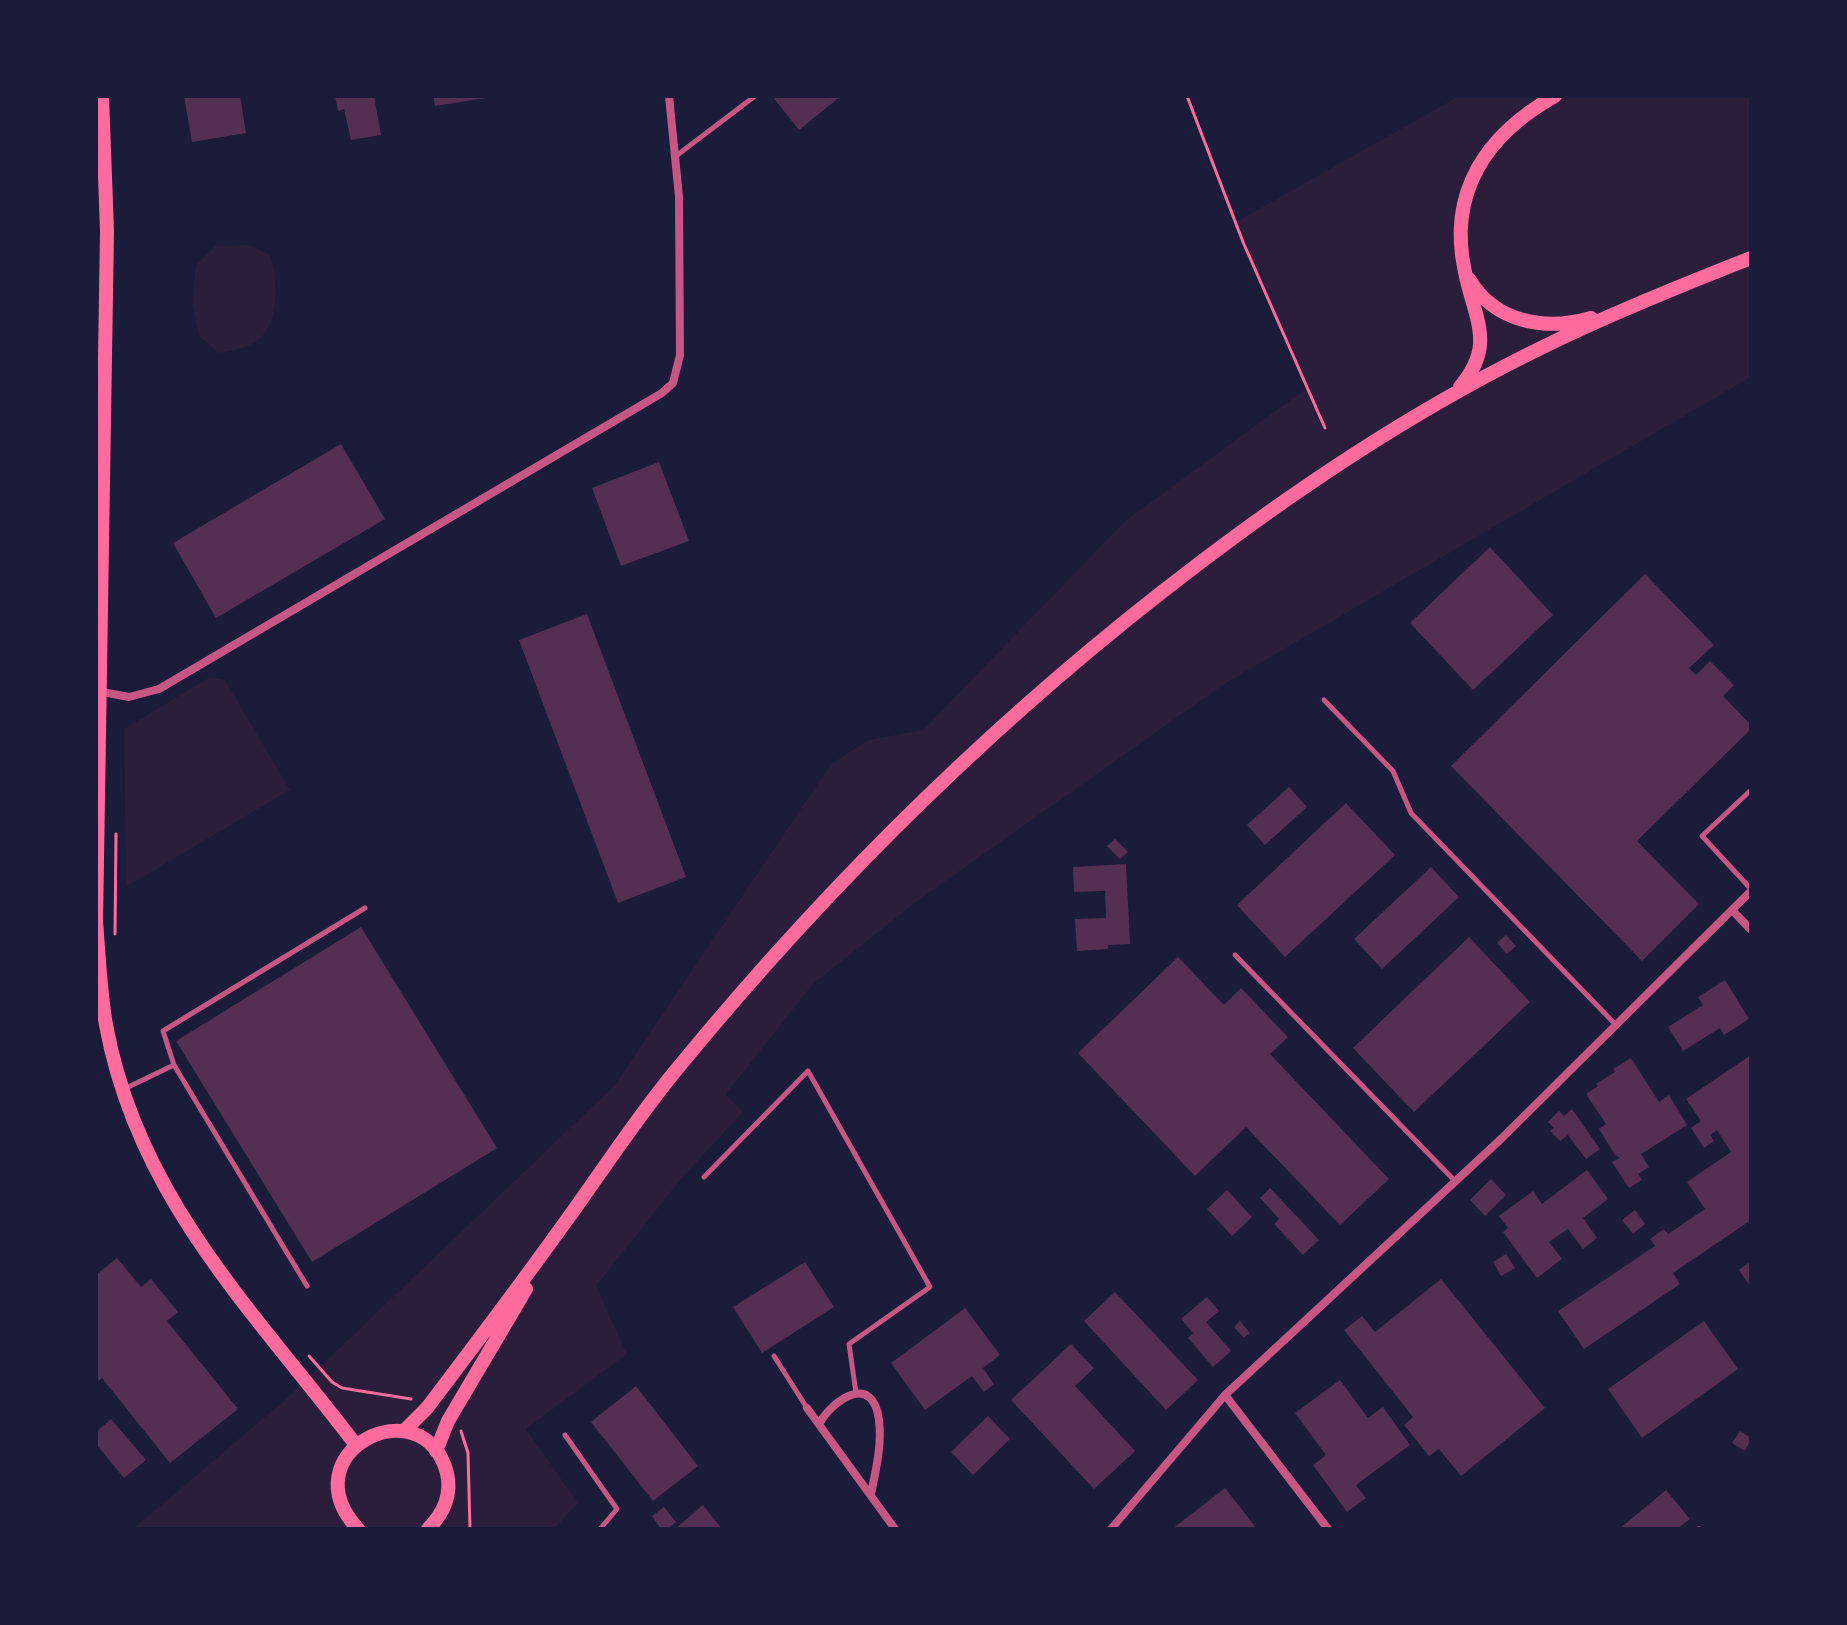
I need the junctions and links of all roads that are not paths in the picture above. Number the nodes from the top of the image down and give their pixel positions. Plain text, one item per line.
1 (102, 96) edge
2 (669, 96) edge
3 (755, 96) edge
4 (1555, 96) edge
5 (676, 156) junction
6 (1751, 258) edge
7 (1465, 272) junction
8 (1633, 306) junction
9 (1455, 394) junction
10 (97, 691) edge
11 (1324, 700) dead end
12 (1751, 790) edge
13 (1751, 890) edge
14 (365, 908) dead end
15 (1732, 910) junction
16 (1751, 930) edge
17 (1235, 955) dead end
18 (1616, 1025) junction
19 (174, 1065) junction
20 (124, 1089) junction
21 (704, 1177) dead end
22 (1455, 1181) junction
23 (565, 1223) junction
24 (307, 1286) dead end
25 (774, 1356) dead end
26 (856, 1393) junction
27 (1225, 1395) junction
28 (807, 1408) joint
29 (819, 1424) junction
30 (404, 1431) junction
31 (565, 1435) dead end
32 (356, 1445) junction
33 (436, 1451) junction
34 (871, 1494) junction
35 (358, 1529) edge
36 (428, 1529) edge
37 (600, 1529) edge
38 (895, 1529) edge
39 (1111, 1529) edge
40 (1328, 1529) edge

1 - 10 main road
2 - 5 street
3 - 5 lane
4 - 7 main road
5 - 10 street
6 - 8 main road
7 - 8 main road
7 - 9 main road
8 - 9 main road
9 - 23 main road
10 - 20 main road
11 - 18 lane
12 - 13 lane
13 - 15 street
14 - 19 lane
15 - 16 street
15 - 18 street
17 - 22 lane
18 - 22 street
19 - 20 lane
19 - 24 lane
20 - 32 main road
21 - 26 lane
22 - 27 street
23 - 30 main road
23 - 33 main road
25 - 28 lane
26 - 29 street
26 - 34 street
27 - 39 street
27 - 40 street
28 - 29 street
29 - 34 street
30 - 32 main road
30 - 33 main road
31 - 37 lane
32 - 35 main road
33 - 36 main road
34 - 38 street

